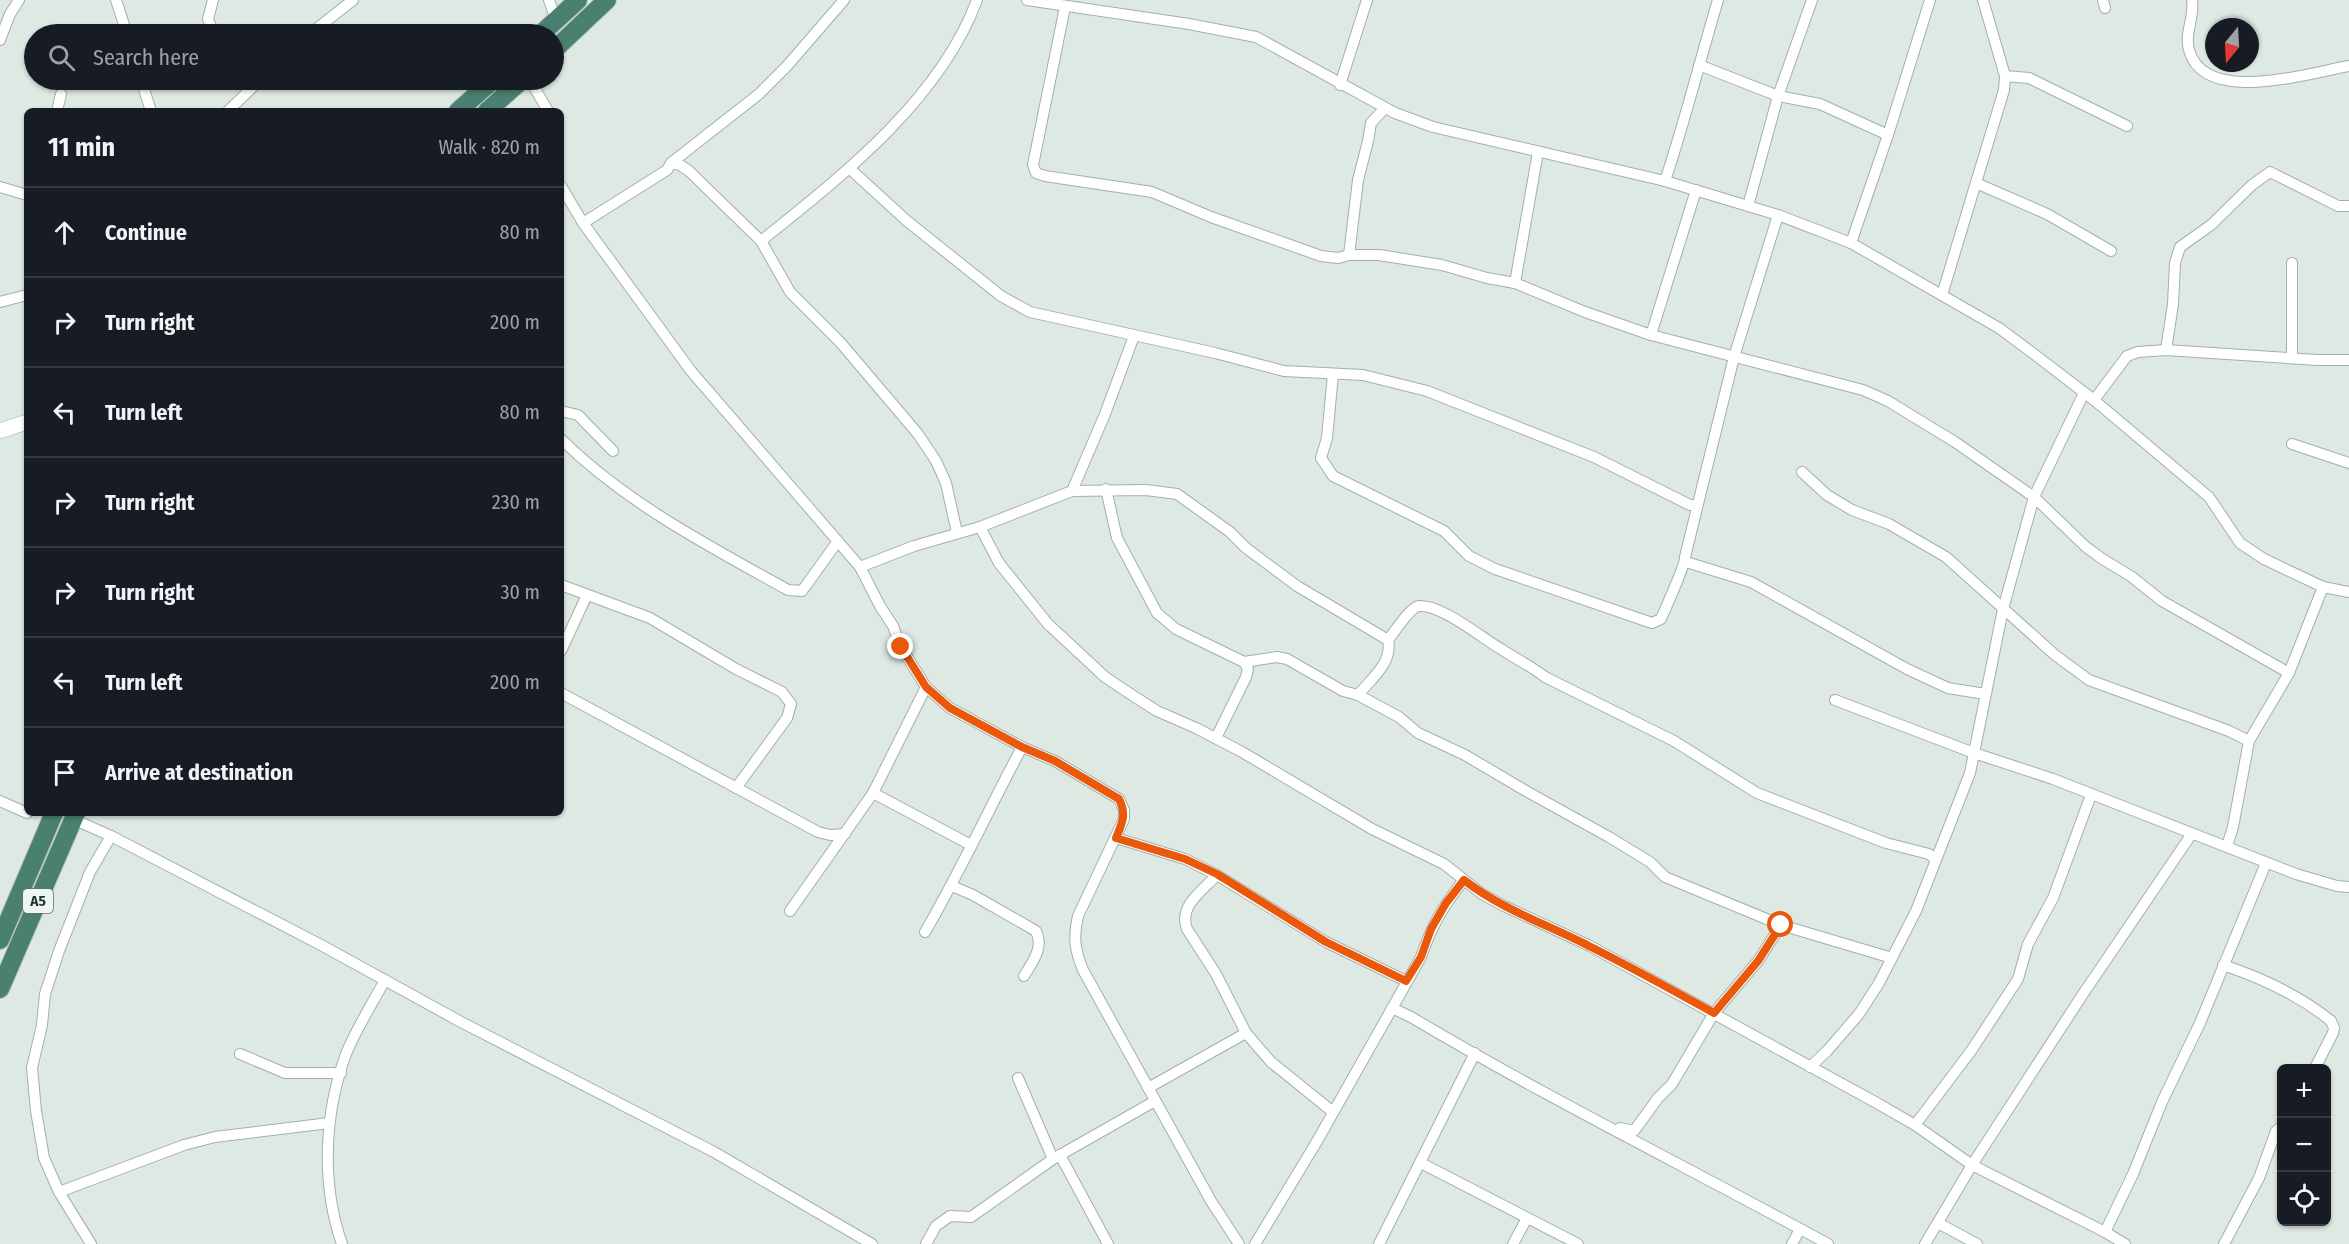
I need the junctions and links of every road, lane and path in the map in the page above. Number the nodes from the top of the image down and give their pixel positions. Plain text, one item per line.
1 (19, 0) edge
2 (116, 0) edge
3 (213, 0) edge
4 (353, 0) edge
5 (549, 0) edge
6 (578, 0) edge
7 (607, 0) edge
8 (844, 0) edge
9 (977, 0) edge
10 (1027, 0) edge
11 (1367, 0) edge
12 (1719, 0) edge
13 (1812, 0) edge
14 (1930, 0) edge
15 (1983, 0) edge
16 (2192, 0) edge
17 (1065, 7) junction
18 (556, 20) junction
19 (124, 24) edge
20 (210, 24) edge
21 (323, 24) edge
22 (552, 24) edge
23 (0, 40) edge
24 (564, 41) edge
25 (1699, 65) junction
26 (2349, 66) edge
27 (2005, 76) junction
28 (1340, 85) junction
29 (144, 90) edge
30 (246, 90) edge
31 (482, 90) edge
32 (511, 90) edge
33 (536, 90) edge
34 (61, 94) dead end
35 (1778, 96) junction
36 (58, 108) edge
37 (150, 108) edge
38 (231, 108) edge
39 (461, 108) edge
40 (490, 108) edge
41 (546, 108) edge
42 (1385, 108) junction
43 (2127, 126) dead end
44 (1888, 135) junction
45 (1538, 152) junction
46 (671, 163) junction
47 (849, 168) junction
48 (1665, 181) junction
49 (1976, 183) junction
50 (0, 187) edge
51 (1696, 190) junction
52 (564, 191) edge
53 (24, 194) edge
54 (1748, 206) junction
55 (2349, 206) edge
56 (1778, 215) junction
57 (583, 223) junction
58 (761, 241) junction
59 (1851, 243) junction
60 (2111, 251) dead end
61 (1349, 255) junction
62 (2292, 263) dead end
63 (1515, 283) junction
64 (1942, 295) junction
65 (24, 296) edge
66 (0, 302) edge
67 (1651, 335) junction
68 (1134, 336) junction
69 (2166, 350) junction
70 (1734, 357) junction
71 (2292, 357) junction
72 (2349, 360) edge
73 (1333, 374) junction
74 (2084, 393) junction
75 (2094, 400) junction
76 (564, 412) edge
77 (24, 423) edge
78 (0, 431) edge
79 (564, 443) edge
80 (2292, 444) dead end
81 (613, 451) dead end
82 (2349, 463) edge
83 (1802, 472) dead end
84 (1106, 489) junction
85 (1072, 491) junction
86 (2034, 497) junction
87 (1696, 505) junction
88 (980, 527) junction
89 (957, 533) junction
90 (838, 541) junction
91 (1686, 562) junction
92 (860, 567) junction
93 (564, 586) edge
94 (2323, 587) junction
95 (2349, 592) edge
96 (587, 595) junction
97 (2003, 609) junction
98 (1388, 640) junction
99 (564, 645) edge
100 (1244, 662) junction
101 (2289, 674) junction
102 (926, 687) junction
103 (1985, 694) junction
104 (564, 695) edge
105 (1358, 695) junction
106 (1835, 700) dead end
107 (1216, 738) junction
108 (2249, 741) junction
109 (1022, 747) junction
110 (1974, 753) junction
111 (736, 788) junction
112 (873, 793) junction
113 (2091, 795) junction
114 (0, 801) edge
115 (24, 810) edge
116 (39, 816) edge
117 (75, 816) edge
118 (844, 834) junction
119 (2191, 835) junction
120 (111, 836) junction
121 (1116, 838) junction
122 (971, 845) junction
123 (2228, 846) junction
124 (1935, 859) junction
125 (2266, 863) junction
126 (1217, 874) junction
127 (1464, 880) junction
128 (952, 886) junction
129 (2349, 887) edge
130 (790, 911) dead end
131 (1781, 925) junction
132 (925, 932) dead end
133 (0, 940) edge
134 (1892, 957) junction
135 (2223, 965) junction
136 (1024, 976) dead end
137 (385, 981) junction
138 (1406, 981) junction
139 (0, 989) edge
140 (1392, 1008) junction
141 (1714, 1013) junction
142 (1246, 1033) junction
143 (1475, 1053) junction
144 (240, 1054) dead end
145 (2317, 1064) edge
146 (1810, 1067) junction
147 (341, 1073) junction
148 (1018, 1078) dead end
149 (1148, 1088) junction
150 (1155, 1101) junction
151 (1334, 1112) junction
152 (329, 1123) junction
153 (1915, 1125) junction
154 (1608, 1126) junction
155 (2277, 1130) edge
156 (1056, 1157) junction
157 (1421, 1163) junction
158 (1972, 1165) junction
159 (59, 1192) junction
160 (1527, 1218) junction
161 (1938, 1223) junction
162 (1800, 1229) junction
163 (2104, 1232) junction
164 (91, 1244) edge
165 (342, 1244) edge
166 (872, 1244) edge
167 (926, 1244) edge
168 (1108, 1244) edge
169 (1239, 1244) edge
170 (1255, 1244) edge
171 (1379, 1244) edge
172 (1513, 1244) edge
173 (1578, 1244) edge
174 (1792, 1244) edge
175 (1828, 1244) edge
176 (1925, 1244) edge
177 (1977, 1244) edge
178 (2126, 1244) edge
179 (2224, 1244) edge

1 - 23 street
2 - 19 street
3 - 20 street
4 - 21 street
5 - 18 street
6 - 18 highway
7 - 24 highway
8 - 46 street
9 - 47 street
10 - 17 street
11 - 28 street
12 - 25 street
13 - 35 street
14 - 44 street
15 - 27 street
16 - 26 street
17 - 28 street
17 - 61 street
18 - 22 highway
25 - 35 street
25 - 48 street
27 - 43 street
27 - 49 street
28 - 42 street
29 - 37 street
30 - 38 street
31 - 39 highway
32 - 40 highway
33 - 41 street
34 - 36 street
35 - 44 street
35 - 54 street
42 - 45 street
42 - 61 street
44 - 59 street
45 - 48 street
45 - 63 street
46 - 57 street
46 - 58 street
47 - 58 street
47 - 68 street
48 - 51 street
49 - 60 street
49 - 64 street
50 - 53 street
51 - 54 street
51 - 67 street
52 - 57 street
54 - 56 street
55 - 69 street
56 - 59 street
56 - 70 street
57 - 90 street
58 - 89 street
59 - 64 street
61 - 63 street
62 - 71 street
63 - 67 street
64 - 74 street
65 - 66 street
67 - 70 street
68 - 73 street
68 - 85 street
69 - 71 street
69 - 75 street
70 - 86 street
70 - 87 street
71 - 72 street
73 - 87 street
73 - 91 street
74 - 75 street
74 - 86 street
75 - 94 street
76 - 81 street
77 - 78 main road
79 - 90 street
80 - 82 street
83 - 97 street
84 - 85 street
84 - 98 street
84 - 100 street
85 - 88 street
86 - 97 street
86 - 101 street
87 - 91 street
88 - 89 street
88 - 107 street
89 - 92 street
90 - 92 street
91 - 103 street
92 - 102 street
93 - 96 street
94 - 95 street
94 - 101 street
96 - 99 street
96 - 111 street
97 - 103 street
97 - 108 street
98 - 105 street
98 - 124 street
100 - 105 street
100 - 107 street
101 - 108 street
102 - 109 street
102 - 112 street
103 - 110 street
104 - 111 street
105 - 131 street
106 - 110 street
107 - 127 street
108 - 123 street
109 - 121 street
109 - 122 street
110 - 113 street
110 - 124 street
111 - 118 street
112 - 118 street
112 - 122 street
113 - 119 street
113 - 153 street
114 - 115 street
116 - 133 highway, A5
117 - 120 street
117 - 139 highway, A5
118 - 130 street
119 - 123 street
119 - 158 street
120 - 137 street
120 - 159 street
121 - 126 street
121 - 149 street
122 - 128 street
123 - 125 street
124 - 134 street
125 - 129 street
125 - 135 street
126 - 138 street
126 - 142 street
127 - 138 street
127 - 141 street
128 - 132 street
128 - 136 street
131 - 134 street
131 - 141 street
134 - 146 street
135 - 145 street
135 - 163 street
137 - 147 street
137 - 166 street
138 - 140 street
140 - 143 street
140 - 151 street
141 - 146 street
141 - 154 street
142 - 149 street
142 - 151 street
143 - 154 street
143 - 157 street
144 - 147 street
146 - 153 street
147 - 152 street
148 - 156 street
149 - 150 street
150 - 156 street
150 - 169 street
151 - 170 street
152 - 159 street
152 - 165 street
153 - 158 street
154 - 162 street
155 - 179 street
156 - 167 street
156 - 168 street
157 - 160 street
157 - 171 street
158 - 161 street
158 - 163 street
159 - 164 street
160 - 172 street
160 - 173 street
161 - 176 street
161 - 177 street
162 - 174 street
162 - 175 street
163 - 178 street

